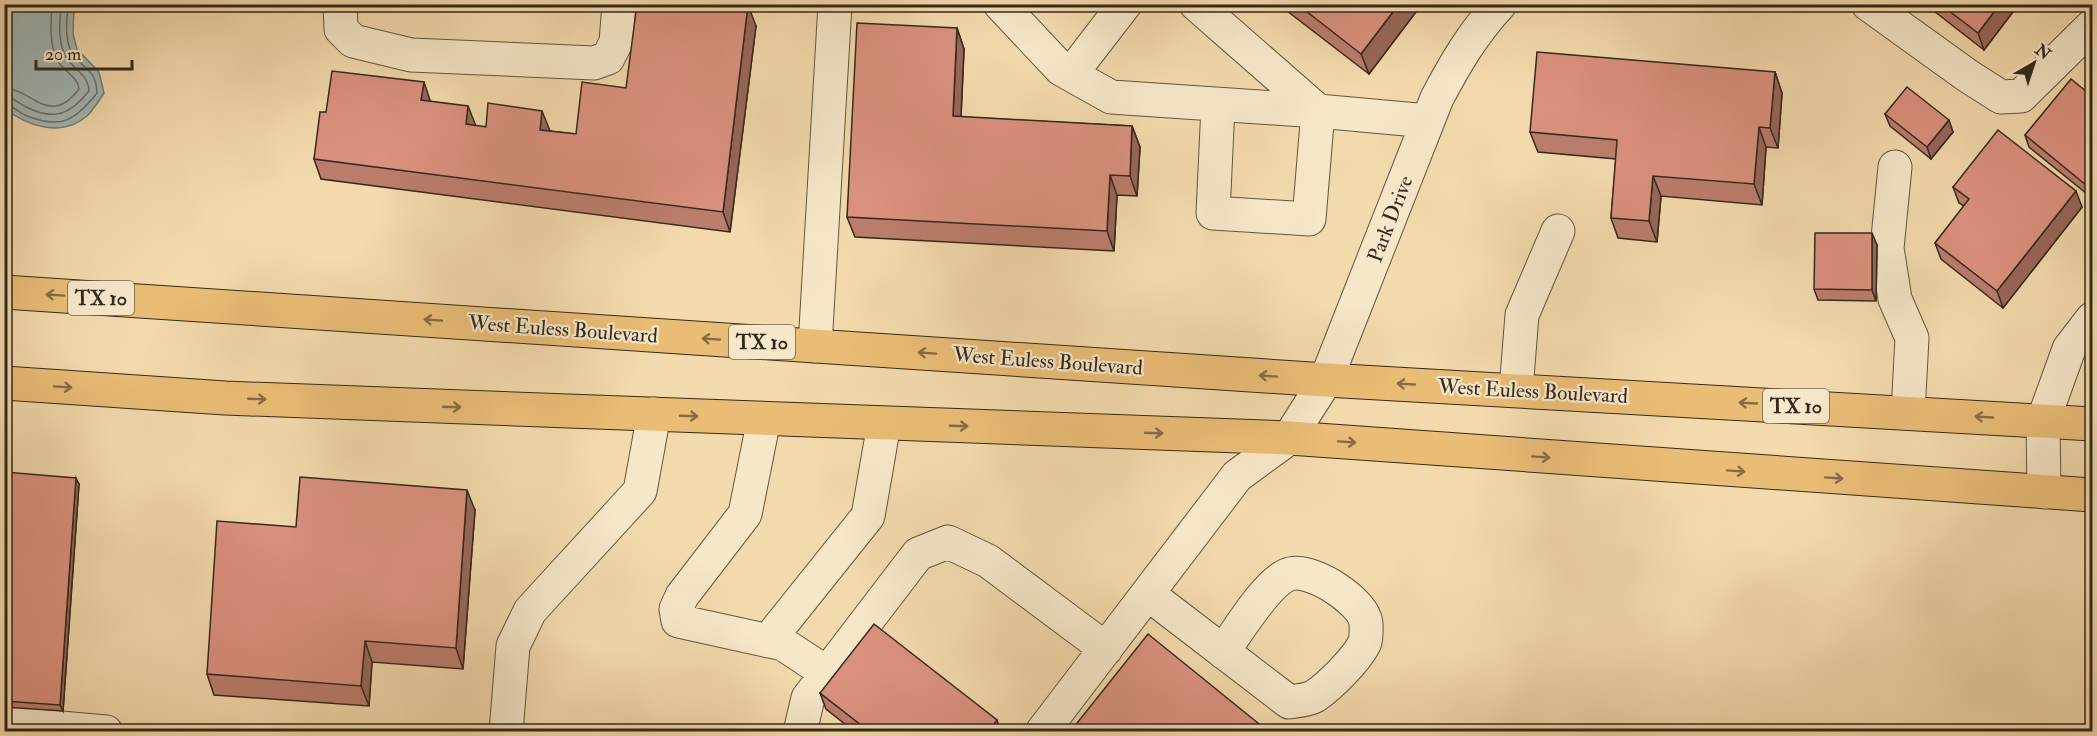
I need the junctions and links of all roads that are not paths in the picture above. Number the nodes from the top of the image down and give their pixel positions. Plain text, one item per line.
1 (340, 4) edge
2 (619, 4) edge
3 (835, 4) edge
4 (1000, 4) edge
5 (1125, 4) edge
6 (1196, 4) edge
7 (1500, 4) edge
8 (1868, 4) edge
9 (2092, 26) edge
10 (1071, 74) junction
11 (1218, 106) junction
12 (1318, 111) junction
13 (1428, 121) junction
14 (1895, 167) dead end
15 (1558, 231) dead end
16 (4, 292) edge
17 (2092, 319) edge
18 (814, 346) junction
19 (1326, 380) junction
20 (4, 382) edge
21 (1516, 390) junction
22 (1908, 413) junction
23 (654, 414) junction
24 (764, 419) junction
25 (2043, 421) junction
26 (884, 424) junction
27 (2092, 424) edge
28 (1289, 438) junction
29 (2044, 492) junction
30 (2092, 495) edge
31 (1148, 594) junction
32 (768, 641) junction
33 (1106, 649) junction
34 (1223, 652) dead end
35 (827, 673) junction
36 (4, 723) edge
37 (106, 732) edge
38 (506, 732) edge
39 (800, 732) edge
40 (1042, 732) edge

1 - 2 street
3 - 18 street
4 - 10 street
5 - 10 street
6 - 12 street
7 - 13 street, Park Drive
8 - 9 street
10 - 11 street
11 - 12 street
11 - 12 street
12 - 13 street
13 - 19 street, Park Drive
14 - 22 street
15 - 21 street
18 -> 16 main road, West Euless Boulevard / TX 10
17 - 25 street
19 -> 18 main road, West Euless Boulevard / TX 10
21 -> 19 main road, West Euless Boulevard / TX 10
19 - 28 street, Park Drive
20 -> 23 main road
22 -> 21 main road, West Euless Boulevard / TX 10
25 -> 22 main road, West Euless Boulevard / TX 10
23 -> 24 main road
23 - 38 street
24 - 26 main road
24 - 32 street
25 - 27 main road, West Euless Boulevard / TX 10
25 - 29 street
26 -> 28 main road
26 - 32 street
28 -> 29 main road
28 - 31 street
29 - 30 main road
31 - 33 street
31 - 34 street
32 - 35 street
33 - 35 street
33 - 40 street
35 - 39 street
36 - 37 street

